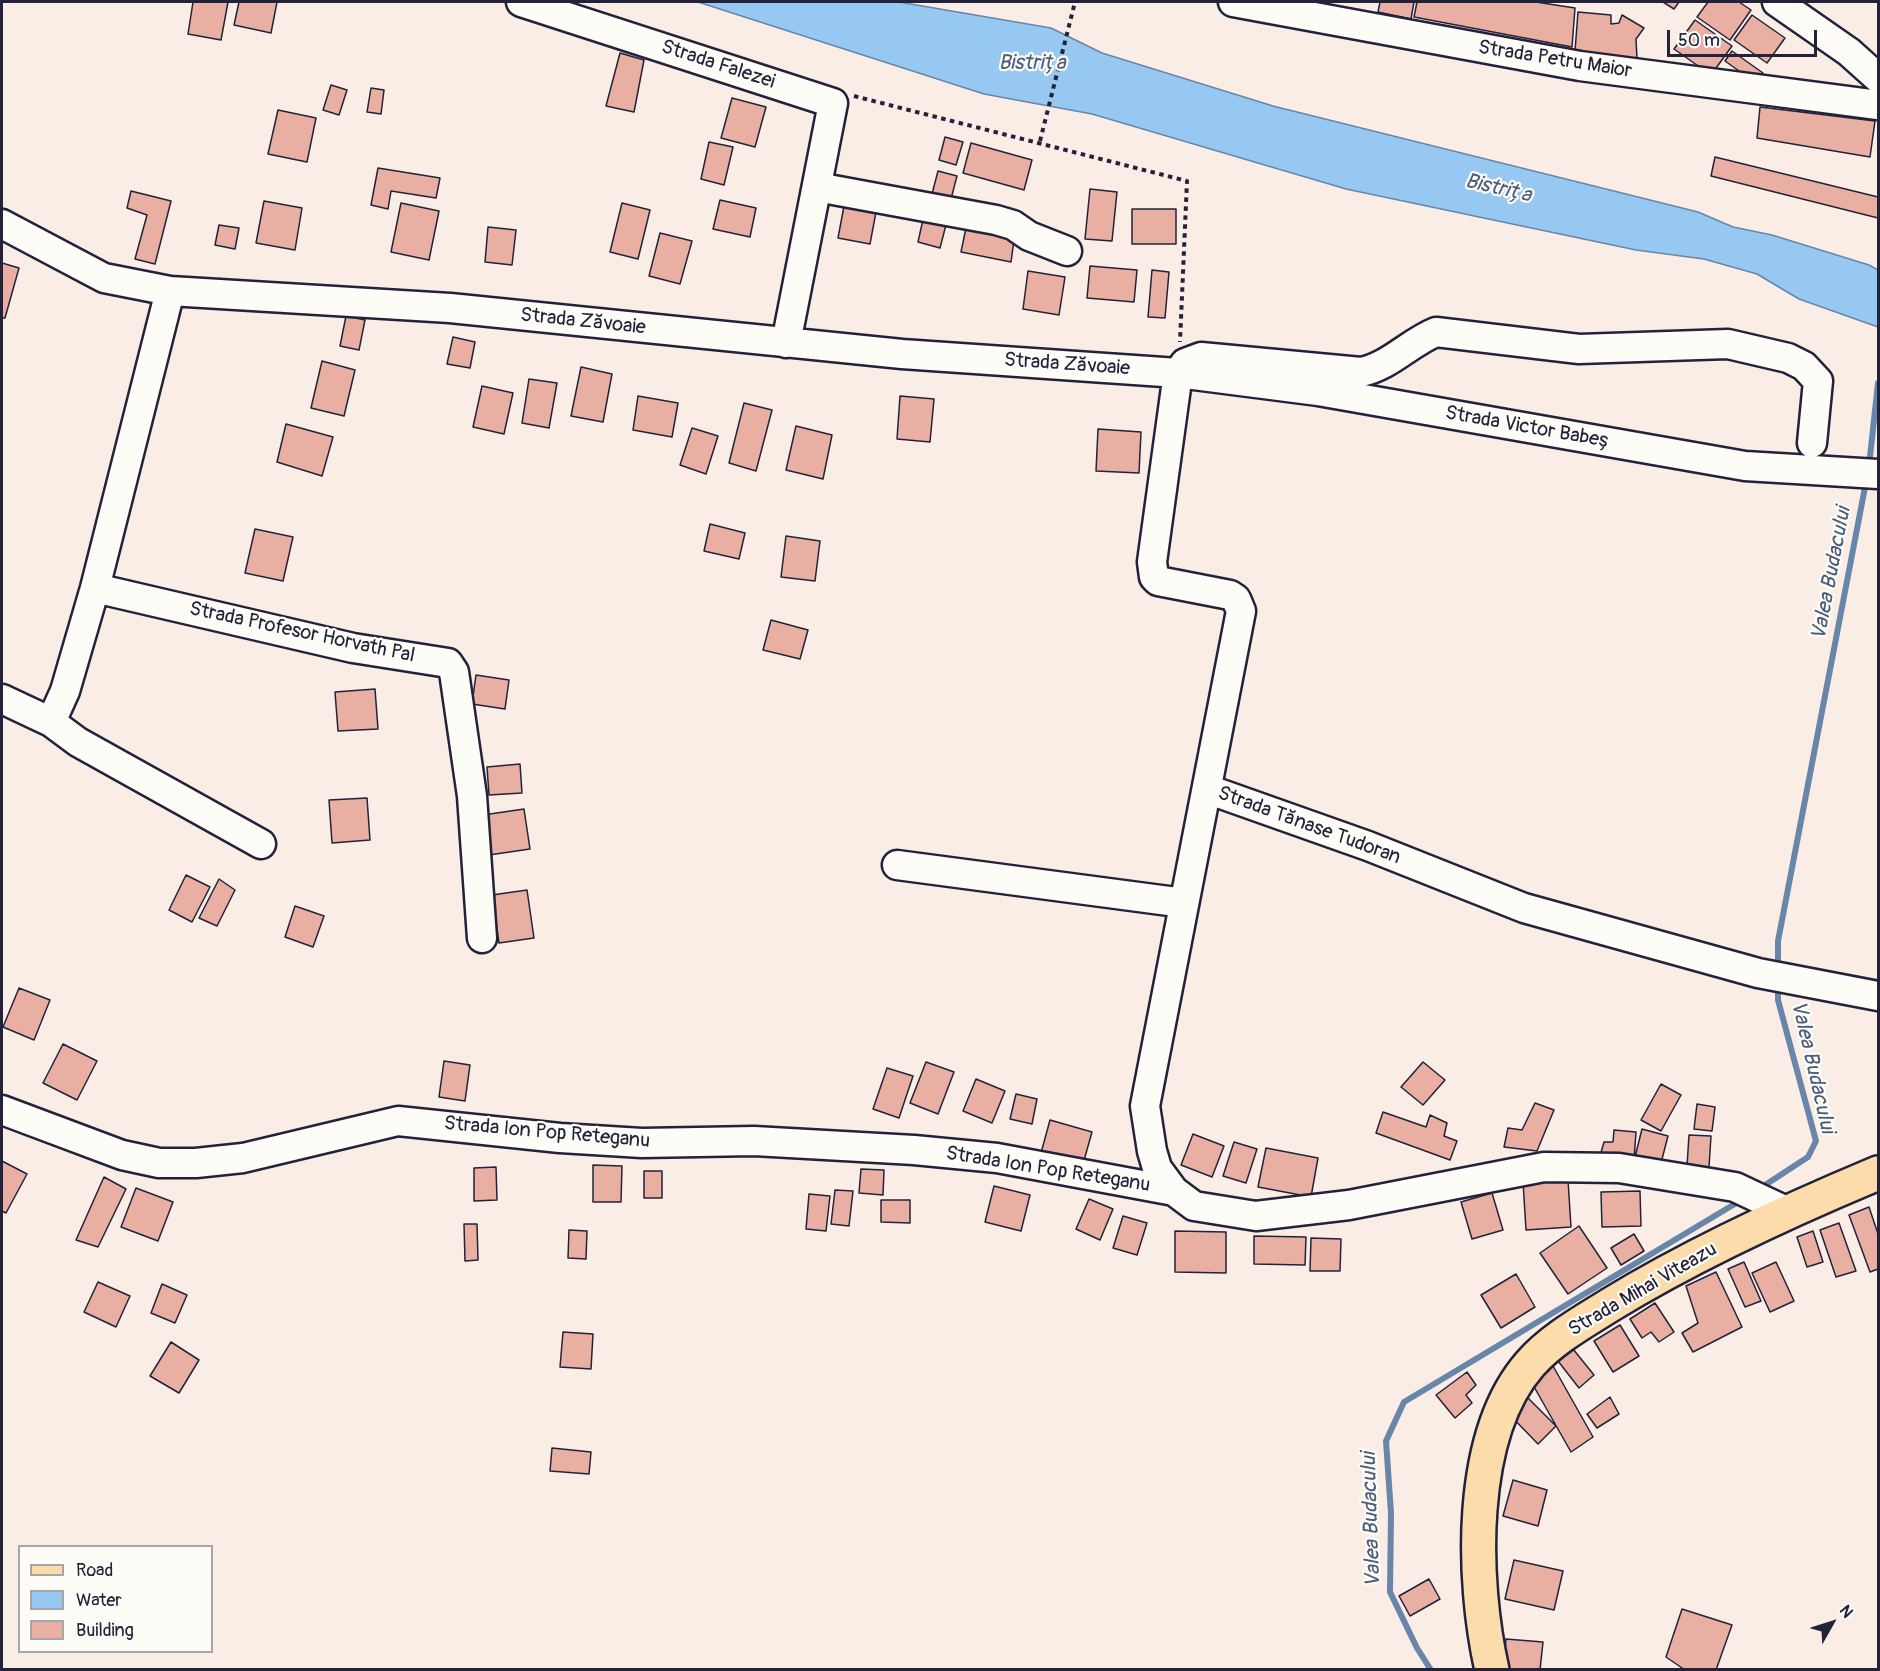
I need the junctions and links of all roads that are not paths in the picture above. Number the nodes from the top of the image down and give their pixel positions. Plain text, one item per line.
1 (522, 2) edge
2 (1233, 2) edge
3 (1777, 2) edge
4 (1349, 13) edge
5 (1878, 78) edge
6 (1878, 105) edge
7 (817, 187) junction
8 (2, 224) edge
9 (1067, 251) dead end
10 (170, 291) junction
11 (786, 343) junction
12 (1178, 373) junction
13 (1812, 443) dead end
14 (1867, 473) edge
15 (95, 588) junction
16 (2, 699) edge
17 (51, 722) junction
18 (1207, 789) junction
19 (261, 844) dead end
20 (897, 865) dead end
21 (1184, 903) junction
22 (482, 938) dead end
23 (1878, 996) edge
24 (2, 1110) edge
25 (1878, 1173) edge
26 (1174, 1191) junction
27 (1776, 1206) junction
28 (1492, 1670) edge

1 - 7 street, Strada Falezei
2 - 4 street, Strada Petru Maior
3 - 5 street
4 - 6 street, Strada Petru Maior
7 - 9 street
7 - 11 street
8 - 10 street, Strada Zăvoaie
10 - 11 street, Strada Zăvoaie
10 - 15 street
11 - 12 street, Strada Zăvoaie
12 - 13 street
12 - 14 street, Strada Victor Babeș
12 - 18 street, Strada Tănase Tudoran
15 - 17 street
15 - 22 street, Strada Profesor Horvath Pal
16 - 17 street
17 - 19 street
18 - 21 street, Strada Ion Pop Reteganu
18 - 23 street, Strada Tănase Tudoran
20 - 21 street
21 - 26 street, Strada Ion Pop Reteganu
24 - 26 street, Strada Ion Pop Reteganu
25 - 27 main road, Strada Mihai Viteazu
26 - 27 street, Strada Ion Pop Reteganu
27 - 28 main road, Strada Mihai Viteazu

